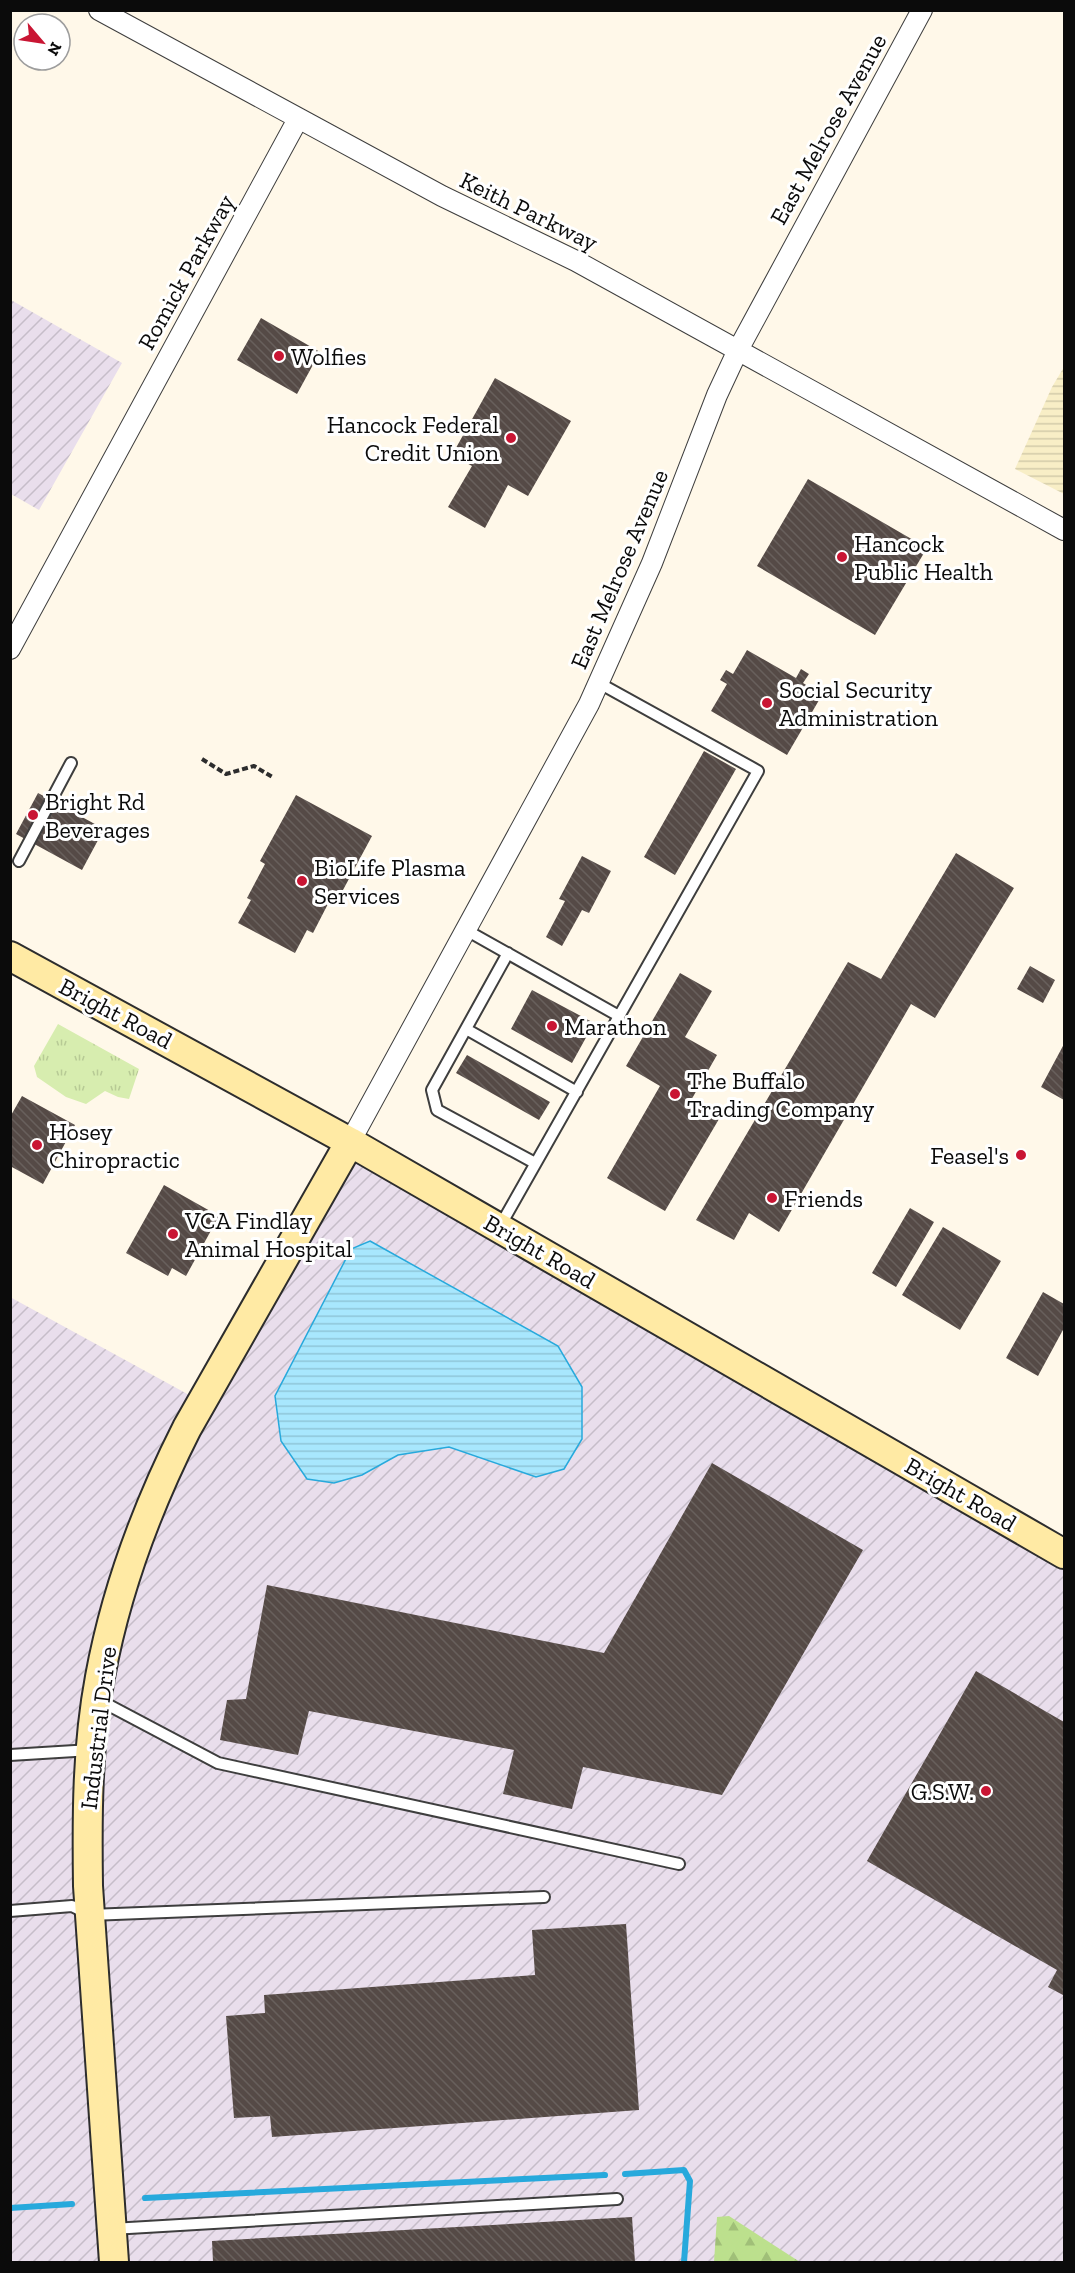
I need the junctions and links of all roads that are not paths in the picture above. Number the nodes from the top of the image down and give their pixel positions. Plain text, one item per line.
1 (99, 10) edge
2 (922, 10) edge
3 (298, 119) junction
4 (738, 350) junction
5 (1065, 530) edge
6 (10, 649) edge
7 (599, 683) junction
8 (71, 763) dead end
9 (19, 861) dead end
10 (466, 930) junction
11 (508, 953) junction
12 (10, 956) edge
13 (619, 1016) junction
14 (466, 1029) junction
15 (577, 1092) junction
16 (350, 1142) junction
17 (535, 1163) junction
18 (499, 1228) junction
19 (1065, 1554) edge
20 (97, 1698) junction
21 (91, 1750) junction
22 (10, 1755) edge
23 (679, 1864) dead end
24 (544, 1897) dead end
25 (10, 1911) edge
26 (90, 1915) junction
27 (617, 2199) dead end
28 (112, 2229) junction
29 (114, 2262) edge

1 - 3 street
2 - 4 street, East Melrose Avenue
3 - 4 street, Keith Parkway
3 - 6 street, Romick Parkway
4 - 5 street, Keith Parkway
4 - 7 street, East Melrose Avenue
7 - 10 street, East Melrose Avenue
7 - 13 lane
8 - 9 lane
10 - 11 lane
10 - 16 street, East Melrose Avenue
11 - 13 lane
11 - 14 lane
12 - 16 main road, Bright Road
13 - 15 lane
14 - 15 lane
14 - 17 lane
15 - 17 lane
16 - 18 main road, Bright Road
16 - 20 main road, Industrial Drive
17 - 18 lane
18 - 19 main road, Bright Road
20 - 21 main road, Industrial Drive
20 - 23 lane
21 - 22 lane
21 - 26 main road, Industrial Drive
24 - 26 lane
25 - 26 lane
26 - 28 main road, Industrial Drive
27 - 28 lane
28 - 29 main road, Industrial Drive

